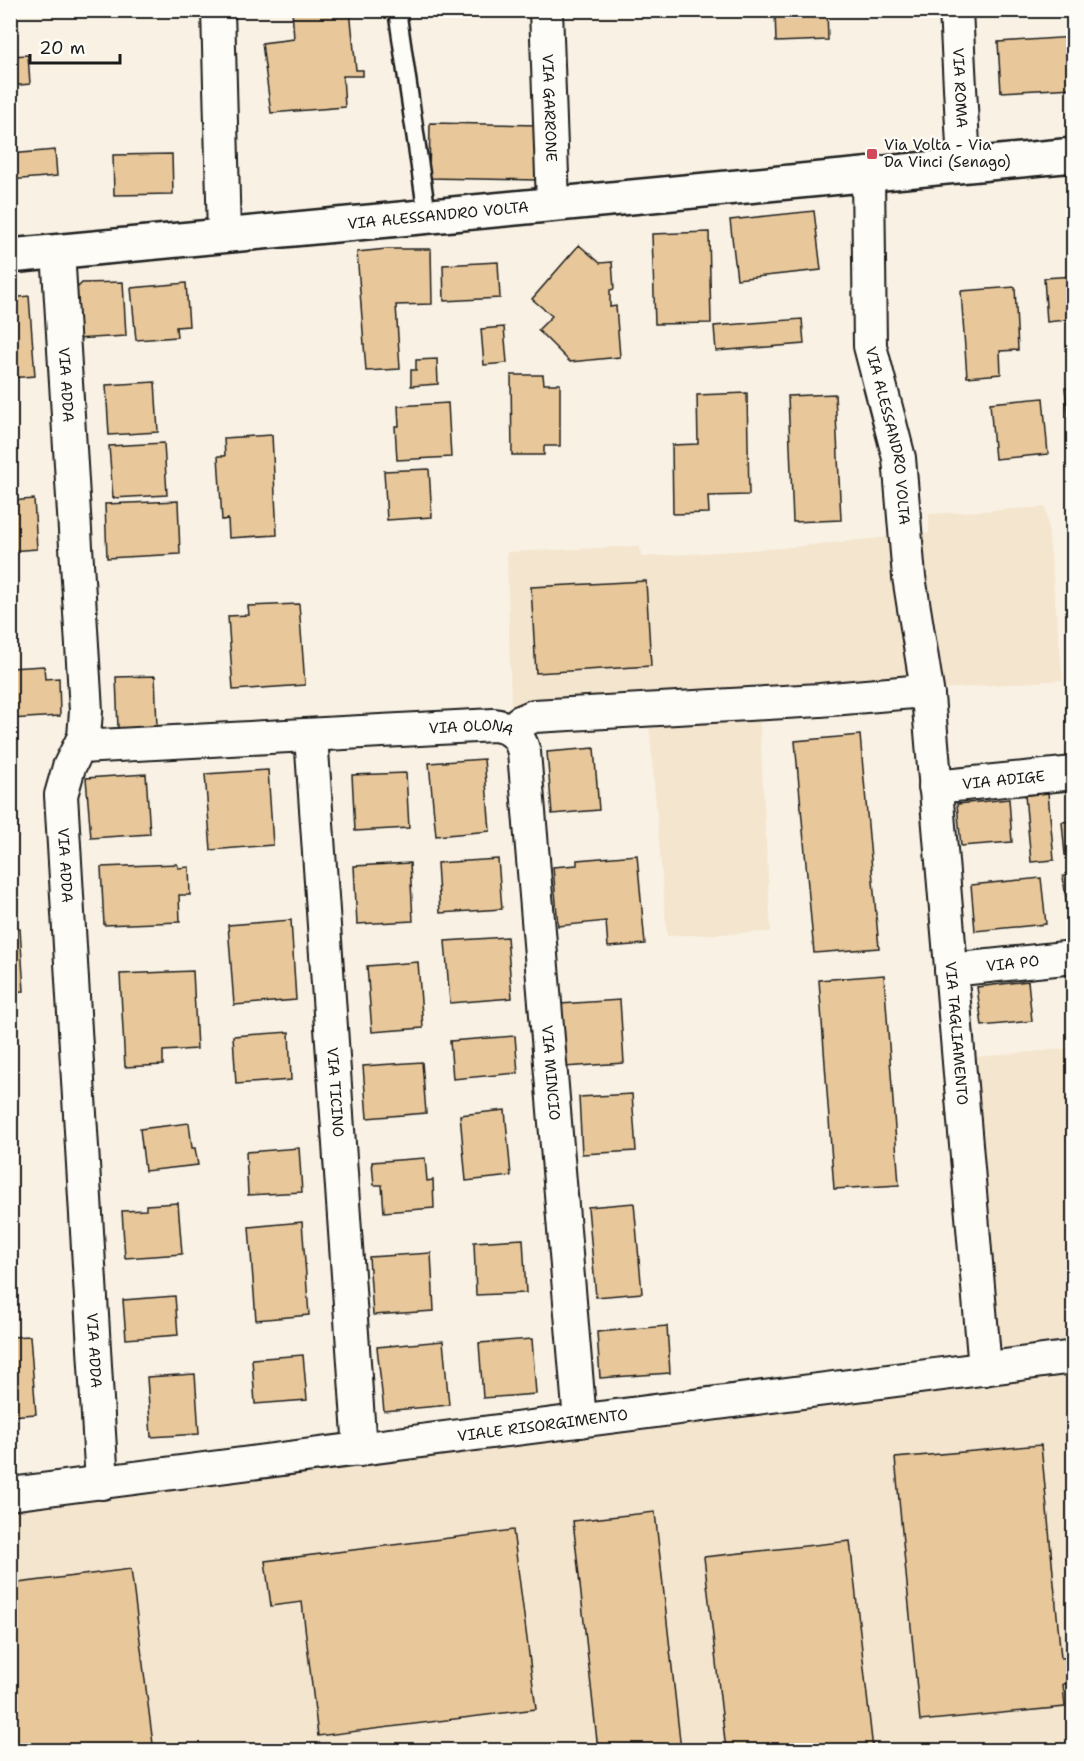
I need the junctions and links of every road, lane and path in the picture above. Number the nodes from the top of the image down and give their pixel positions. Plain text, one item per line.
1 (218, 10) edge
2 (397, 10) edge
3 (546, 10) edge
4 (956, 10) edge
5 (1074, 155) edge
6 (964, 165) junction
7 (868, 174) junction
8 (553, 203) junction
9 (427, 215) junction
10 (224, 235) junction
11 (58, 251) junction
12 (10, 256) edge
13 (928, 696) junction
14 (511, 730) junction
15 (311, 736) junction
16 (80, 747) junction
17 (1074, 773) edge
18 (935, 787) junction
19 (1074, 957) edge
20 (951, 970) junction
21 (1074, 1357) edge
22 (985, 1369) junction
23 (580, 1421) junction
24 (360, 1450) junction
25 (102, 1483) junction
26 (10, 1494) edge

1 - 10 street
2 - 9 lane
3 - 8 street, VIA GARRONE
4 - 6 street, VIA ROMA
5 - 6 street, VIA ALESSANDRO VOLTA
6 - 7 street, VIA ALESSANDRO VOLTA
7 - 8 street, VIA ALESSANDRO VOLTA
7 - 13 street, VIA ALESSANDRO VOLTA
8 - 9 street, VIA ALESSANDRO VOLTA
9 - 10 street, VIA ALESSANDRO VOLTA
10 - 11 street, VIA ALESSANDRO VOLTA
11 - 12 street, VIA ALESSANDRO VOLTA
11 - 16 street, VIA ADDA
13 - 14 street, VIA OLONA
13 - 18 street, VIA TAGLIAMENTO
14 - 15 street, VIA OLONA
14 - 23 street, VIA MINCIO
15 - 16 street, VIA OLONA
15 - 24 street, VIA TICINO
16 - 25 street, VIA ADDA
17 - 18 street, VIA ADIGE
18 - 20 street, VIA TAGLIAMENTO
19 - 20 street, VIA PO
20 - 22 street, VIA TAGLIAMENTO
21 - 22 street, VIALE RISORGIMENTO
22 - 23 street, VIALE RISORGIMENTO
23 - 24 street, VIALE RISORGIMENTO
24 - 25 street, VIALE RISORGIMENTO
25 - 26 street, VIALE RISORGIMENTO

